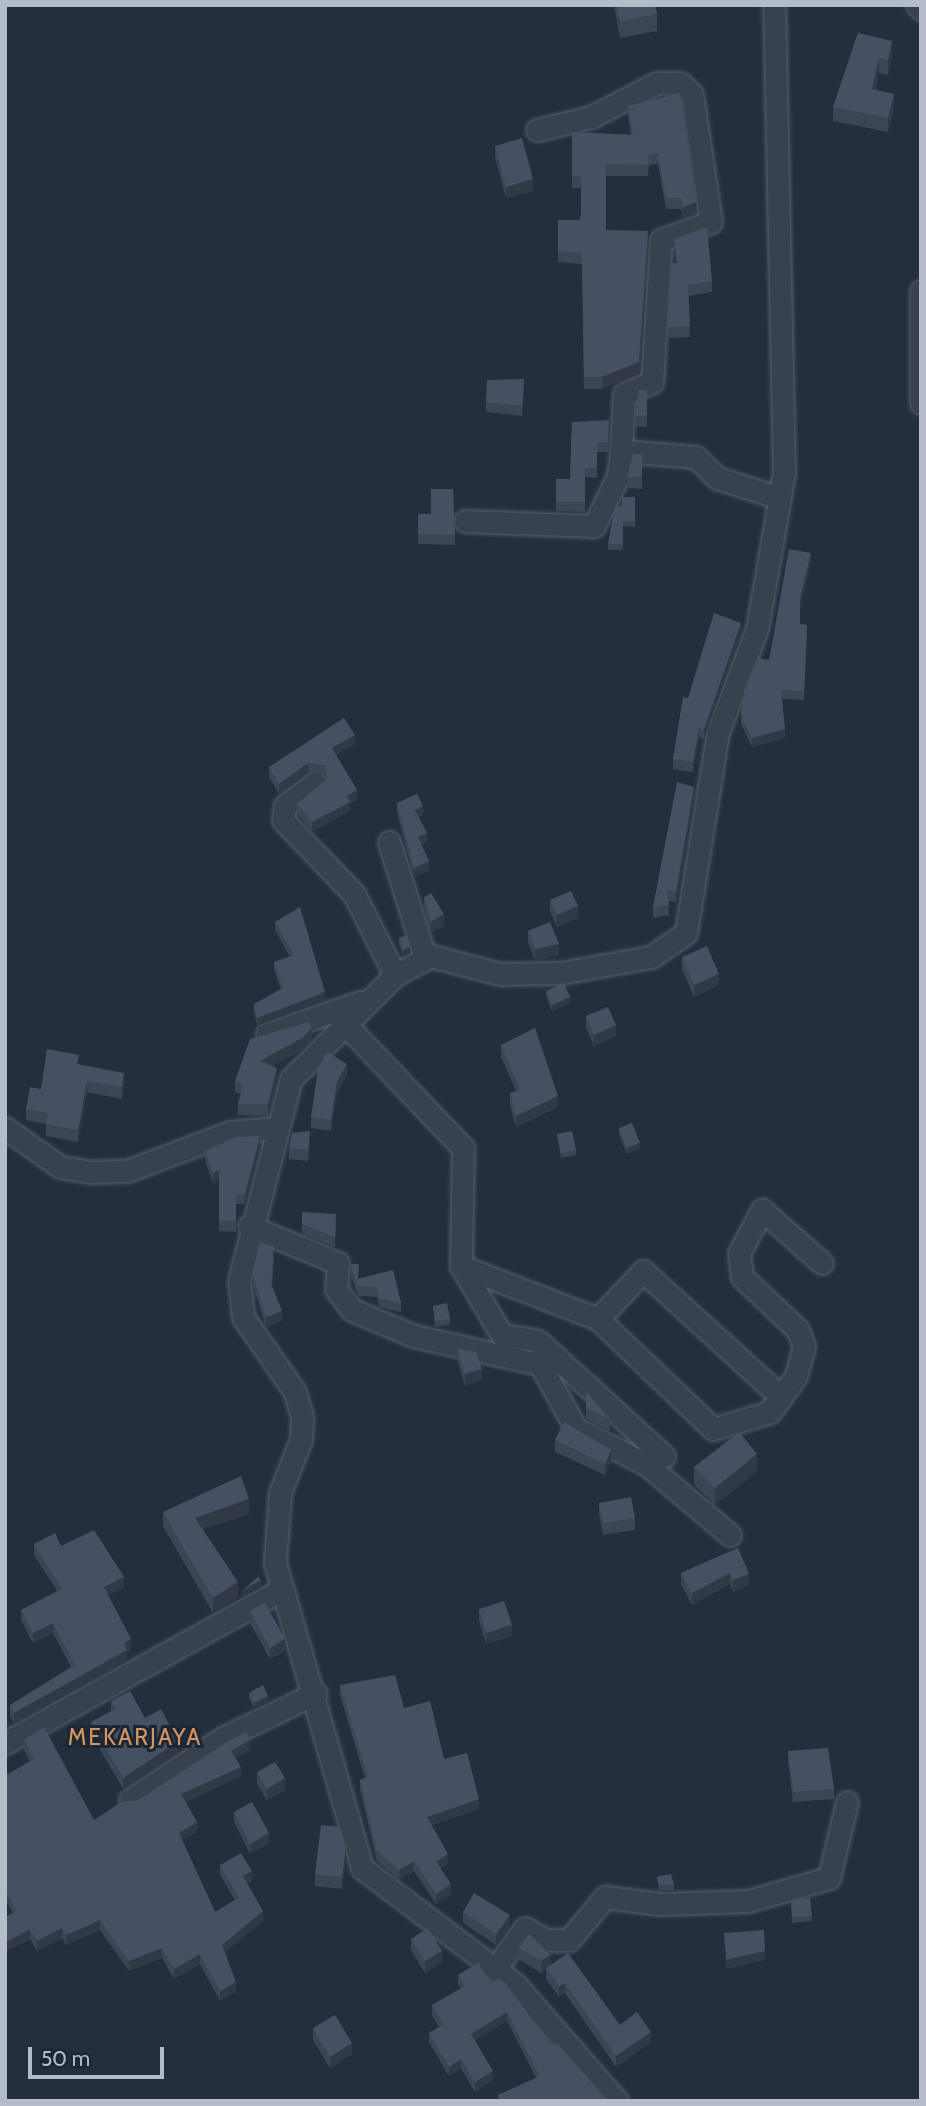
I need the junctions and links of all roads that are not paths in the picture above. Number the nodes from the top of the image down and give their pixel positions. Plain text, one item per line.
1 (774, 5) edge
2 (917, 5) edge
3 (921, 9) edge
4 (537, 130) dead end
5 (921, 291) edge
6 (921, 403) edge
7 (621, 451) junction
8 (780, 498) junction
9 (465, 521) dead end
10 (315, 783) dead end
11 (389, 842) dead end
12 (425, 957) junction
13 (395, 975) junction
14 (366, 1000) junction
15 (344, 1023) junction
16 (267, 1034) edge
17 (5, 1128) edge
18 (276, 1128) junction
19 (249, 1226) junction
20 (821, 1263) dead end
21 (461, 1266) junction
22 (598, 1320) junction
23 (781, 1397) junction
24 (664, 1456) dead end
25 (730, 1535) dead end
26 (279, 1591) junction
27 (316, 1693) junction
28 (5, 1743) edge
29 (130, 1800) edge
30 (847, 1802) dead end
31 (496, 1968) junction
32 (617, 2101) edge

1 - 8 street
2 - 3 street
4 - 7 street
5 - 6 street
7 - 8 street
7 - 9 street
8 - 12 street
10 - 13 street
11 - 12 street
12 - 13 street
13 - 14 street
14 - 15 street
14 - 16 street
15 - 18 street
15 - 21 street
17 - 18 street
18 - 19 street
19 - 25 street
19 - 26 street
20 - 23 street
21 - 22 street
21 - 24 street
22 - 23 street
22 - 23 street
26 - 27 street
26 - 28 street
27 - 29 street
27 - 31 street
30 - 31 street
31 - 32 street

